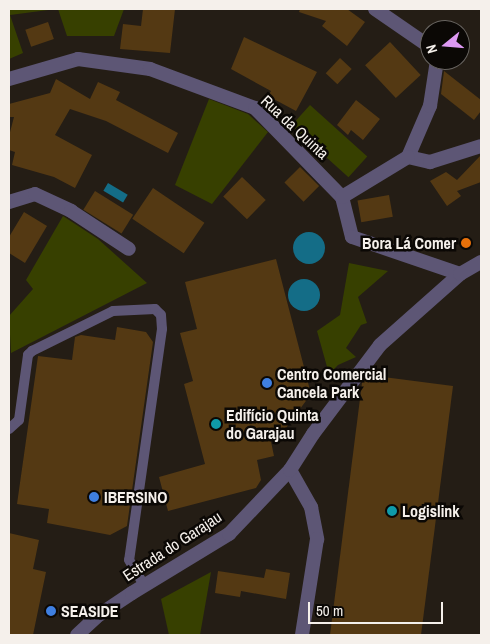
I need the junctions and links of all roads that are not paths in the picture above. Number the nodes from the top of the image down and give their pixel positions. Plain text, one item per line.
1 (375, 9) edge
2 (420, 40) edge
3 (435, 70) edge
4 (9, 79) edge
5 (481, 146) edge
6 (408, 157) junction
7 (342, 197) junction
8 (9, 202) edge
9 (129, 249) dead end
10 (481, 262) edge
11 (460, 274) junction
12 (9, 429) edge
13 (290, 470) junction
14 (144, 585) junction
15 (77, 635) edge
16 (302, 635) edge

1 - 2 street
3 - 6 street
4 - 7 street, Rua da Quinta
5 - 6 street
6 - 7 street
7 - 11 street
8 - 9 street
10 - 11 street, Estrada do Garajau
11 - 13 street, Estrada do Garajau
12 - 14 lane
13 - 14 street, Estrada do Garajau
13 - 16 street
14 - 15 street, Estrada do Garajau

